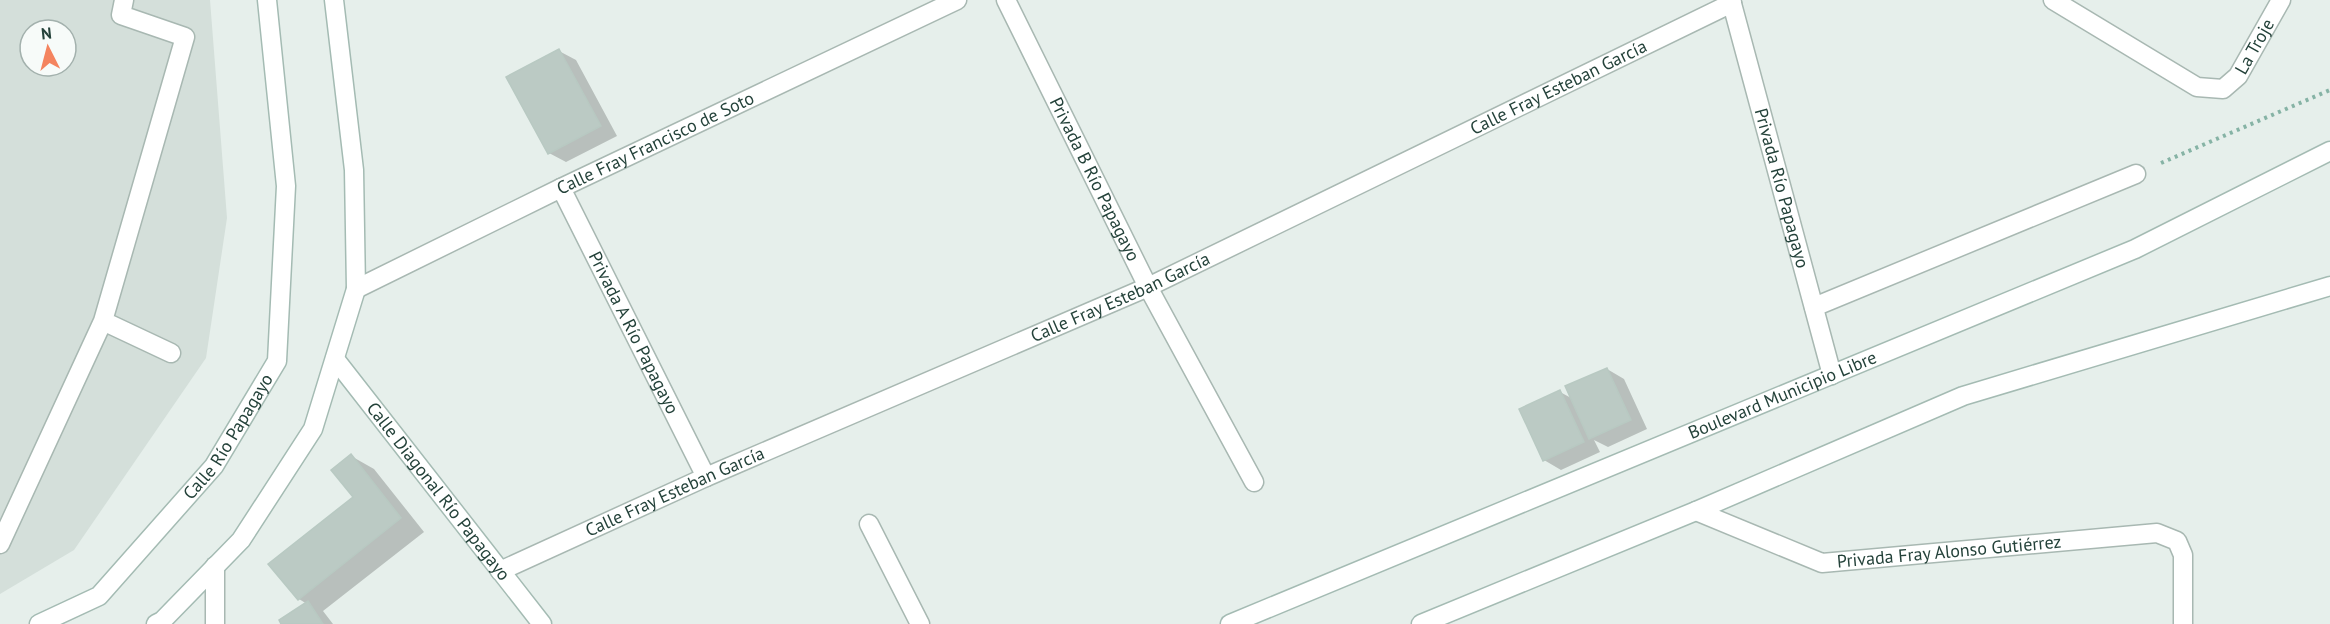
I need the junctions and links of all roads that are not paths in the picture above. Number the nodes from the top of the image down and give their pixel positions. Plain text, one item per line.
1 (267, 0) edge
2 (334, 0) edge
3 (957, 0) edge
4 (1006, 0) edge
5 (2053, 0) edge
6 (2281, 0) edge
7 (1731, 1) edge
8 (123, 8) edge
9 (2330, 151) edge
10 (2136, 174) road end
11 (561, 188) junction
12 (2330, 286) edge
13 (1148, 287) junction
14 (356, 289) junction
15 (1814, 307) junction
16 (103, 321) junction
17 (171, 353) dead end
18 (335, 359) junction
19 (1832, 375) junction
20 (706, 477) junction
21 (1254, 482) dead end
22 (1696, 511) junction
23 (869, 524) dead end
24 (0, 544) edge
25 (215, 566) junction
26 (500, 571) junction
27 (39, 624) edge
28 (156, 624) edge
29 (215, 624) edge
30 (542, 624) edge
31 (920, 624) edge
32 (1230, 624) edge
33 (1421, 624) edge
34 (2183, 624) edge

1 - 27 street, Calle Río Papagayo
2 - 14 street
3 - 11 street, Calle Fray Francisco de Soto
4 - 13 street, Privada B Río Papagayo
5 - 6 street, La Troje
7 - 13 street, Calle Fray Esteban García
7 - 15 street, Privada Río Papagayo
8 - 16 street
9 - 19 street, Boulevard Municipio Libre
10 - 15 street
11 - 14 street, Calle Fray Francisco de Soto
11 - 20 street, Privada A Río Papagayo
12 - 22 street
13 - 20 street, Calle Fray Esteban García
13 - 21 street, Privada B Río Papagayo
14 - 18 street
15 - 19 street, Privada Río Papagayo
16 - 17 street
16 - 24 street
18 - 25 street
18 - 26 street, Calle Diagonal Río Papagayo
19 - 32 street, Boulevard Municipio Libre
20 - 26 street, Calle Fray Esteban García
22 - 33 street
22 - 34 street, Privada Fray Alonso Gutiérrez
23 - 31 street
25 - 28 street
25 - 29 street
26 - 30 street, Calle Diagonal Río Papagayo

